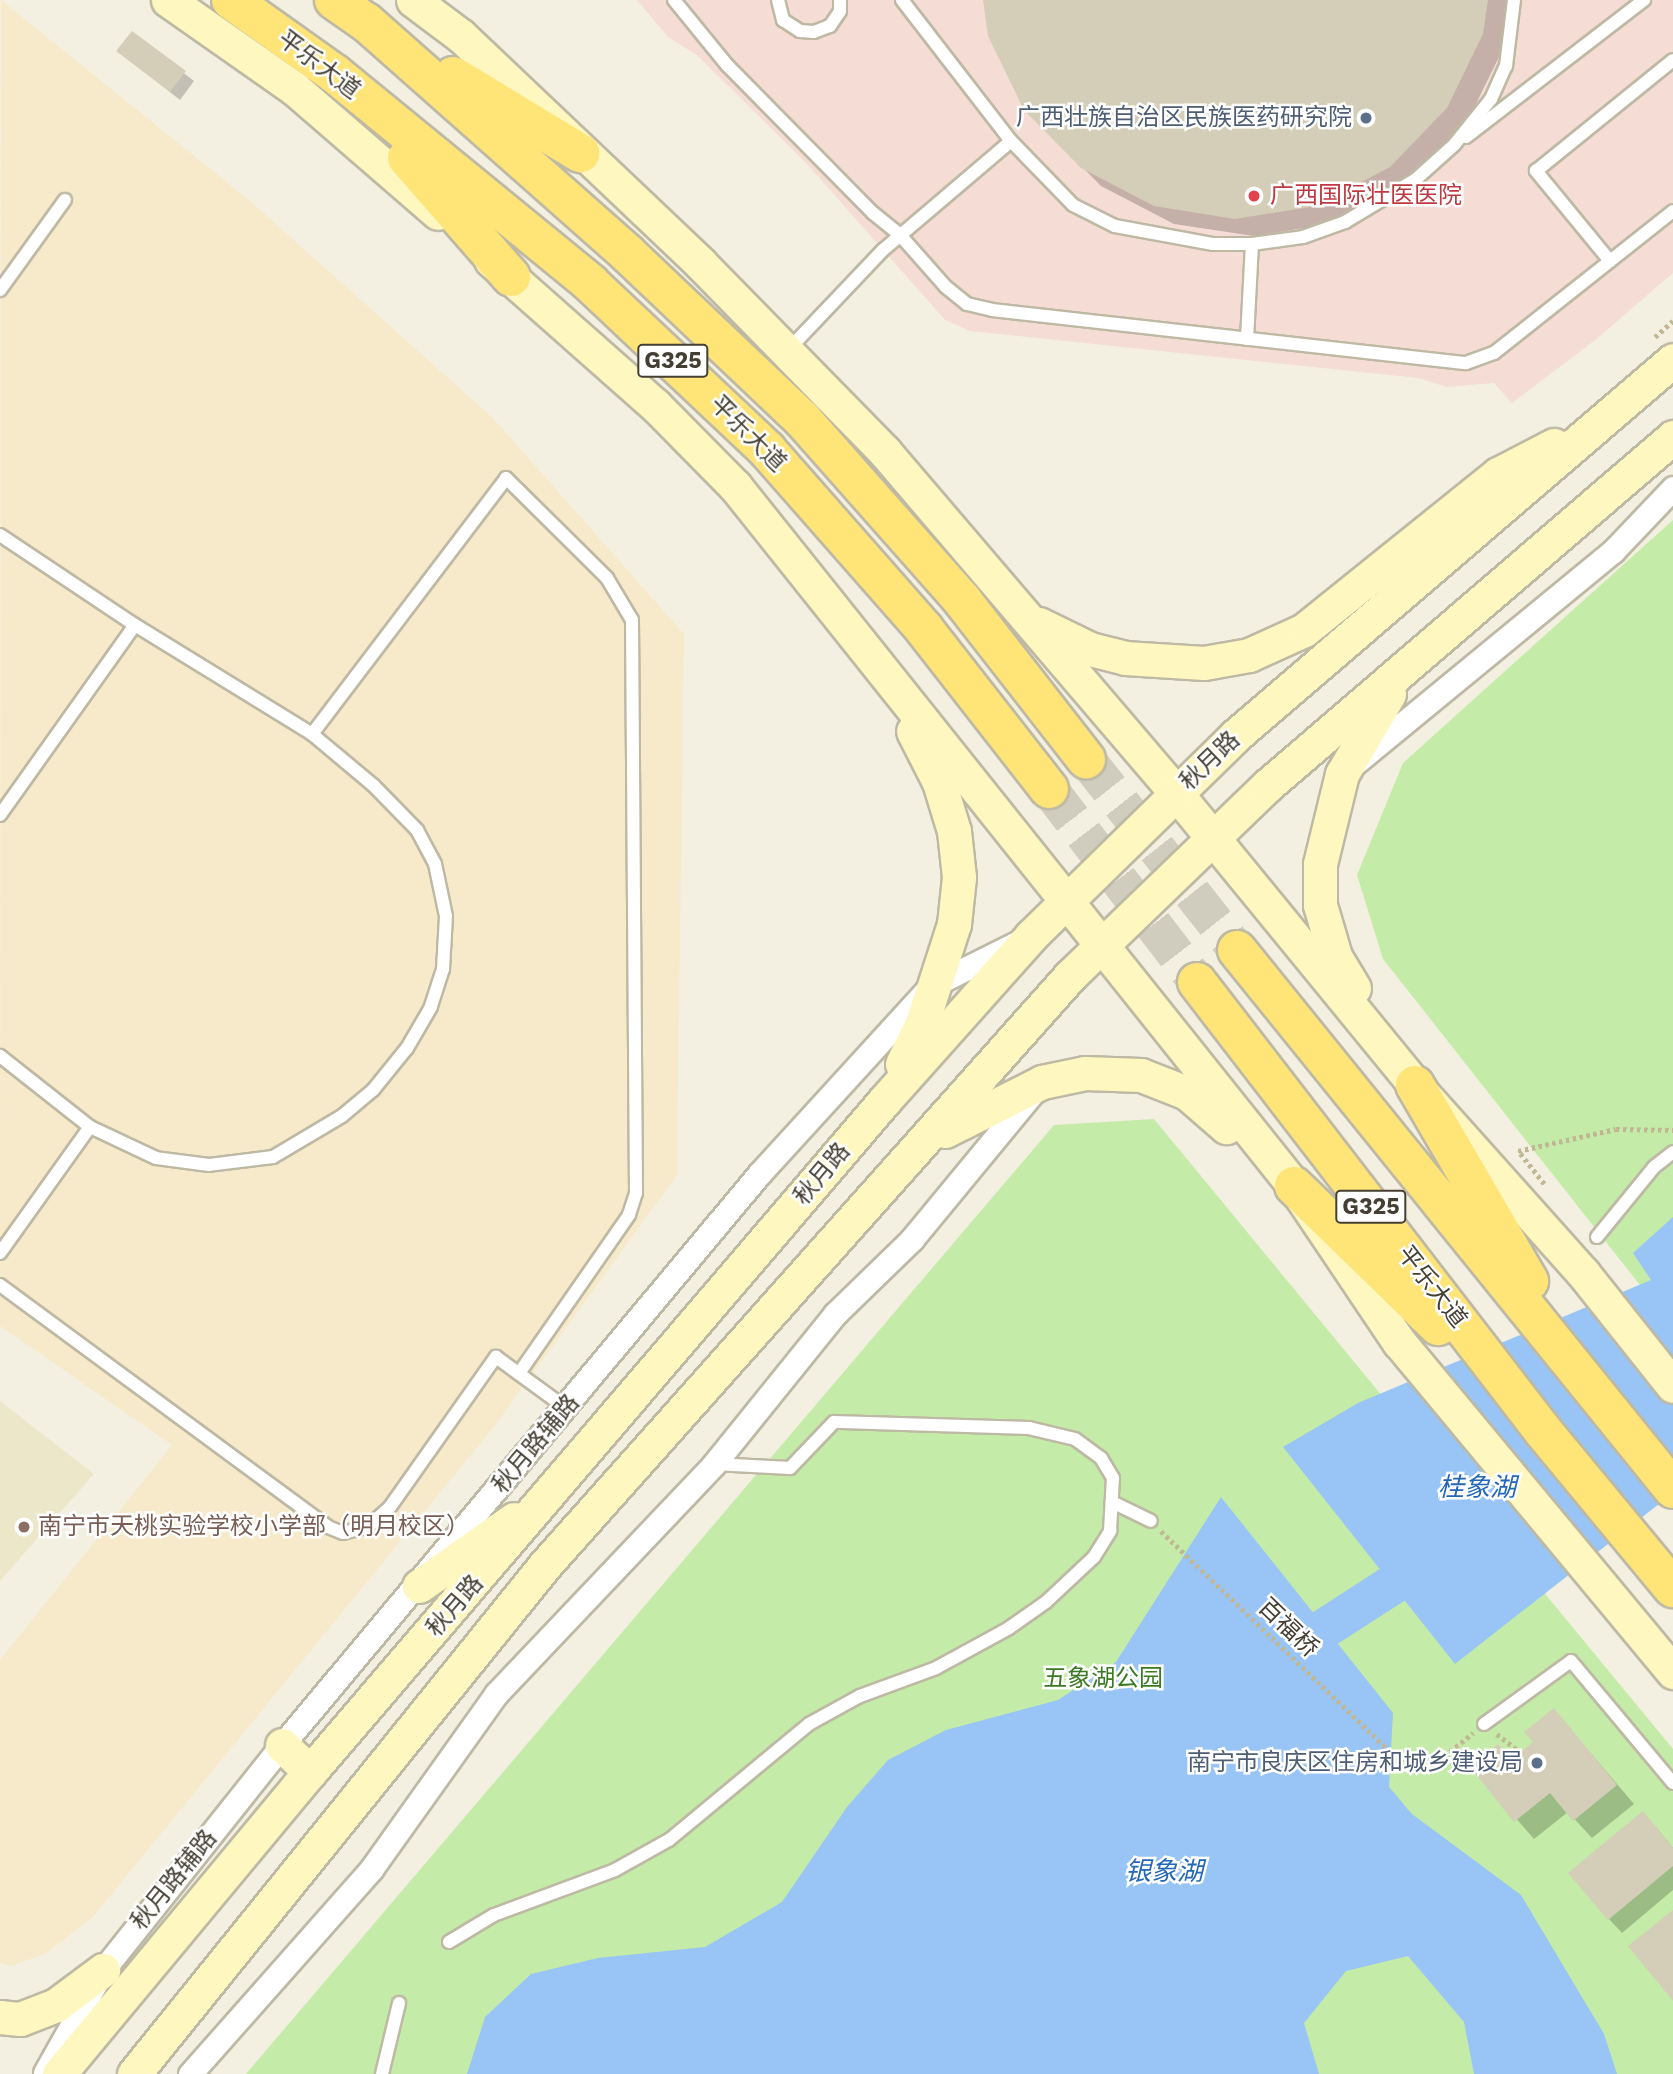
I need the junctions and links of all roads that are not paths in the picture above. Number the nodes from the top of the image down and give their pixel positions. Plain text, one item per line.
1 (168, 0) edge
2 (231, 0) edge
3 (334, 0) edge
4 (413, 0) edge
5 (674, 0) edge
6 (778, 0) edge
7 (841, 0) edge
8 (902, 0) edge
9 (1514, 0) edge
10 (1644, 0) edge
11 (366, 22) junction
12 (1673, 60) edge
13 (335, 74) junction
14 (1011, 141) junction
15 (1454, 145) junction
16 (580, 153) junction
17 (65, 201) dead end
18 (1673, 211) edge
19 (900, 235) junction
20 (1252, 244) junction
21 (1610, 261) junction
22 (511, 277) junction
23 (0, 290) edge
24 (1247, 339) junction
25 (789, 349) junction
26 (1673, 360) edge
27 (1608, 416) junction
28 (1673, 437) edge
29 (1673, 488) edge
30 (0, 535) edge
31 (1027, 618) junction
32 (135, 625) junction
33 (873, 655) junction
34 (1406, 667) junction
35 (312, 734) junction
36 (1086, 759) tunnel mouth
37 (1342, 774) junction
38 (1049, 789) tunnel mouth
39 (1176, 793) junction
40 (0, 815) edge
41 (1212, 839) junction
42 (1065, 903) junction
43 (1031, 936) junction
44 (1100, 947) junction
45 (1237, 950) tunnel mouth
46 (1196, 982) tunnel mouth
47 (931, 986) junction
48 (0, 1056) edge
49 (1042, 1082) junction
50 (1415, 1084) junction
51 (885, 1100) junction
52 (90, 1127) junction
53 (918, 1146) junction
54 (1673, 1152) edge
55 (1294, 1185) junction
56 (1597, 1237) dead end
57 (0, 1253) edge
58 (0, 1286) edge
59 (519, 1373) junction
60 (1590, 1386) junction
61 (1673, 1386) edge
62 (566, 1408) junction
63 (1544, 1431) junction
64 (714, 1464) junction
65 (1673, 1489) edge
66 (556, 1490) junction
67 (1112, 1502) junction
68 (1151, 1521) road end
69 (419, 1586) junction
70 (1673, 1588) edge
71 (1673, 1672) edge
72 (1484, 1724) road end
73 (282, 1745) junction
74 (310, 1772) junction
75 (1673, 1783) edge
76 (449, 1942) dead end
77 (103, 1969) junction
78 (400, 2003) dead end
79 (0, 2017) edge
80 (45, 2074) edge
81 (59, 2074) edge
82 (134, 2074) edge
83 (190, 2074) edge
84 (382, 2074) edge

1 - 22 main road
2 - 13 highway, 平乐大道 / G325
3 - 11 highway, 平乐大道
4 - 16 main road
5 - 19 lane
6 - 7 lane
8 - 14 lane
9 - 15 lane
10 - 15 lane
11 - 16 highway
11 - 36 highway, 平乐大道
12 - 21 lane
13 - 22 highway
13 - 38 highway, 平乐大道 / G325
14 - 19 lane
14 - 20 lane
15 - 20 lane
16 - 25 main road
17 - 23 lane
18 - 21 lane
19 - 24 lane
19 - 25 lane
20 - 24 lane
21 - 24 lane
22 - 33 main road
25 - 31 main road
26 - 27 main road, 秋月路
27 - 31 main road
27 - 39 main road, 秋月路
28 - 34 main road, 秋月路
29 - 37 street
30 - 32 lane
31 - 39 main road
32 - 35 lane
32 - 40 lane
33 - 42 main road
33 - 47 main road
34 - 37 main road
34 - 41 main road, 秋月路
35 - 52 lane
35 - 59 lane
37 - 50 main road
39 - 41 main road
39 - 42 main road, 秋月路
41 - 44 main road, 秋月路
41 - 50 main road
42 - 43 main road, 秋月路
42 - 44 main road
43 - 47 street, 秋月路辅路
43 - 51 main road, 秋月路
44 - 53 main road, 秋月路
44 - 55 main road
45 - 60 highway
46 - 63 highway, 平乐大道 / G325
47 - 51 main road
47 - 62 street, 秋月路辅路
48 - 52 lane
49 - 53 main road
49 - 55 main road
49 - 64 street
50 - 60 highway
50 - 61 main road
51 - 66 main road, 秋月路
52 - 57 lane
53 - 82 main road, 秋月路
54 - 56 lane
55 - 63 highway
55 - 71 main road
58 - 59 lane
59 - 62 lane
60 - 65 highway
62 - 69 street, 秋月路辅路
63 - 70 highway, 平乐大道 / G325
64 - 67 lane
64 - 83 street
66 - 69 main road
66 - 74 main road, 秋月路
67 - 68 lane
67 - 76 lane
69 - 73 street, 秋月路辅路
72 - 75 lane
73 - 74 main road
73 - 77 street, 秋月路辅路
74 - 81 main road, 秋月路
77 - 79 main road
77 - 80 street, 秋月路辅路
78 - 84 lane

